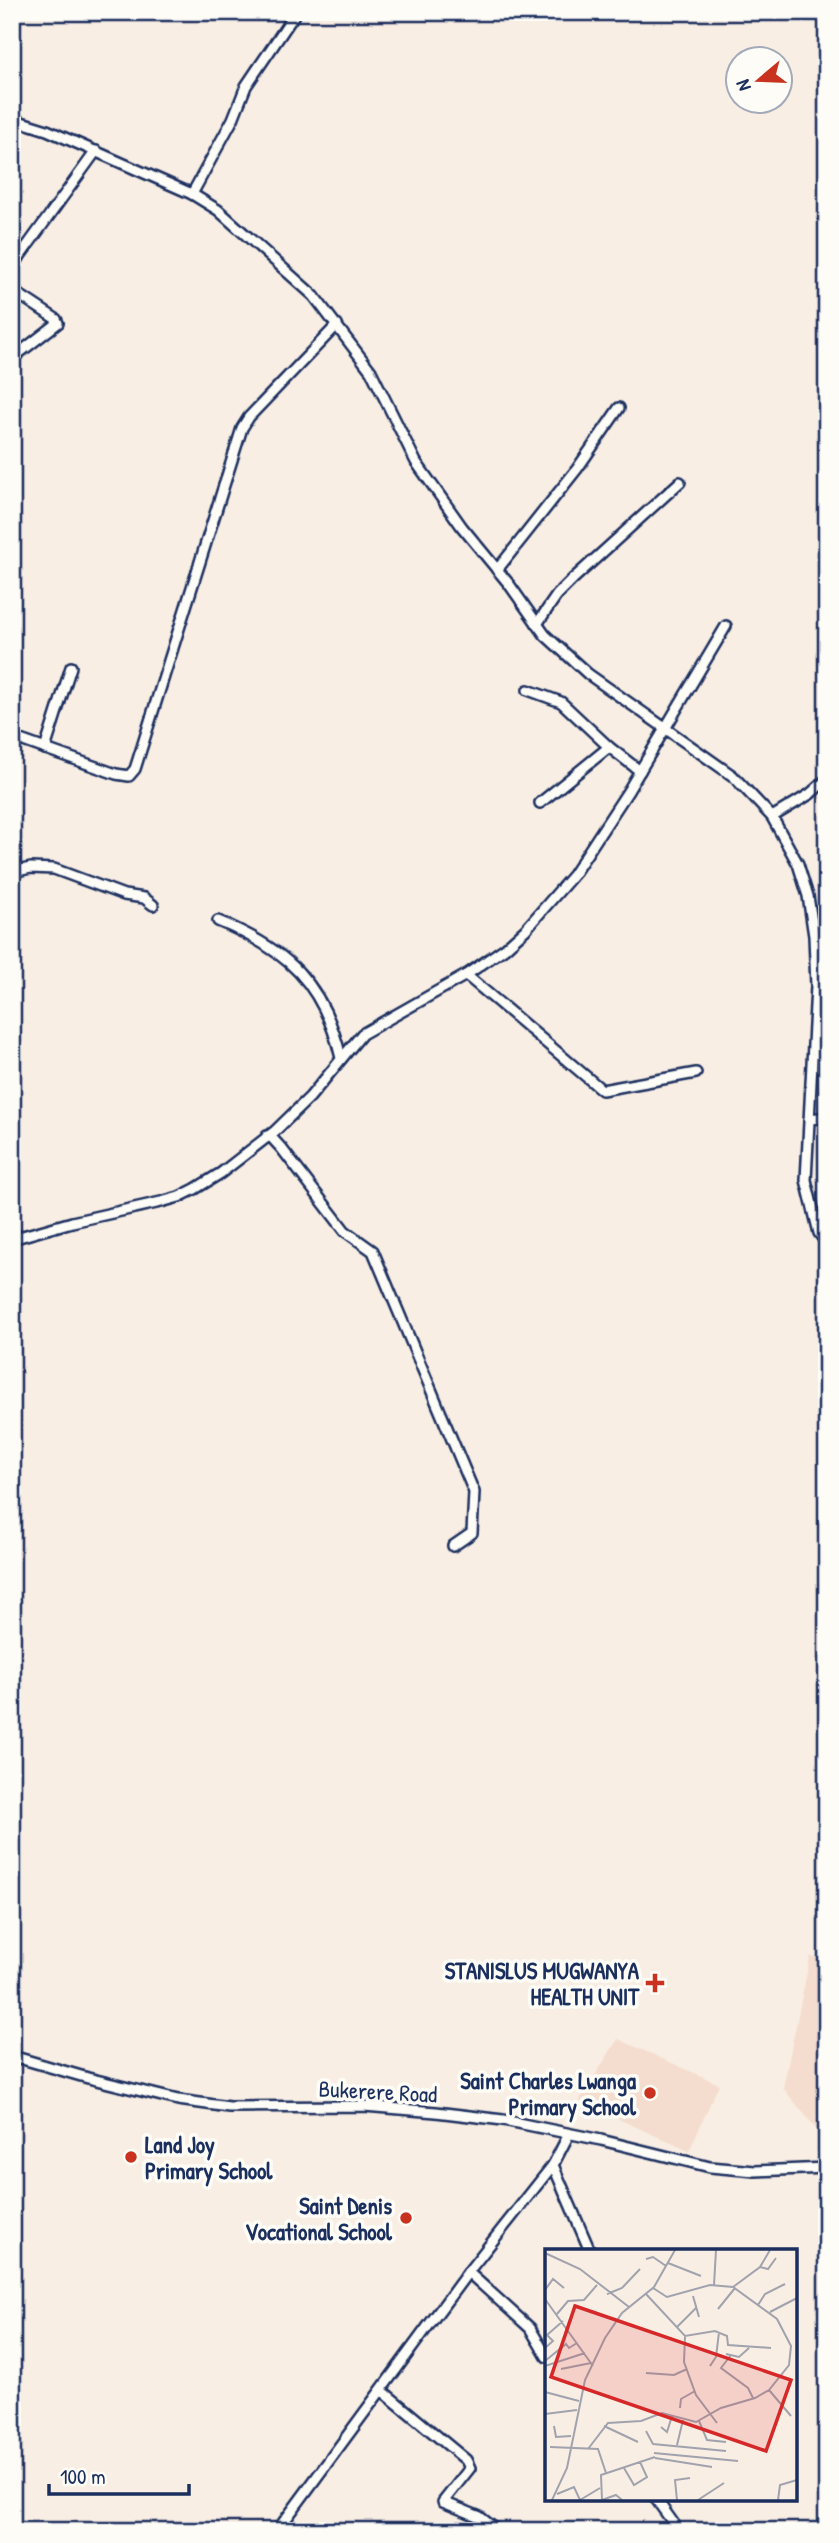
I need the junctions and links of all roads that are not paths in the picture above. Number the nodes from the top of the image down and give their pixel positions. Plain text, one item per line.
1 (296, 12) edge
2 (12, 118) edge
3 (96, 151) junction
4 (192, 194) junction
5 (12, 270) edge
6 (12, 290) edge
7 (337, 326) junction
8 (14, 357) dead end
9 (619, 408) dead end
10 (680, 482) dead end
11 (497, 570) junction
12 (537, 624) junction
13 (726, 626) dead end
14 (71, 667) dead end
15 (528, 690) dead end
16 (666, 730) junction
17 (12, 737) edge
18 (609, 747) junction
19 (45, 748) junction
20 (640, 771) junction
21 (827, 779) edge
22 (540, 803) dead end
23 (772, 817) junction
24 (12, 872) edge
25 (153, 905) dead end
26 (218, 921) dead end
27 (466, 975) junction
28 (816, 986) junction
29 (827, 988) edge
30 (341, 1058) junction
31 (696, 1073) dead end
32 (827, 1118) edge
33 (809, 1119) junction
34 (267, 1136) junction
35 (12, 1239) edge
36 (827, 1244) edge
37 (453, 1546) dead end
38 (12, 2056) edge
39 (569, 2134) junction
40 (553, 2165) junction
41 (827, 2168) edge
42 (589, 2249) edge
43 (468, 2272) junction
44 (545, 2354) edge
45 (385, 2393) dead end
46 (657, 2501) edge
47 (277, 2531) edge
48 (498, 2531) edge
49 (679, 2531) edge

1 - 4 street
2 - 3 street
3 - 4 street
3 - 5 street
4 - 7 street
6 - 8 street
7 - 11 street
7 - 19 street
9 - 11 street
10 - 12 street
11 - 12 street
12 - 16 street
13 - 16 street
14 - 19 street
15 - 18 street
16 - 20 street
16 - 23 street
17 - 19 street
18 - 20 street
18 - 22 street
20 - 27 street
21 - 23 street
23 - 28 street
24 - 25 street
26 - 30 street
27 - 30 street
27 - 31 street
28 - 29 street
28 - 33 street
30 - 34 street
32 - 33 street
33 - 36 street
34 - 35 street
34 - 37 street
38 - 39 street, Bukerere Road
39 - 40 street
39 - 41 street, Bukerere Road
40 - 42 street
40 - 43 street
43 - 44 street
43 - 47 street
45 - 48 street
46 - 49 street

